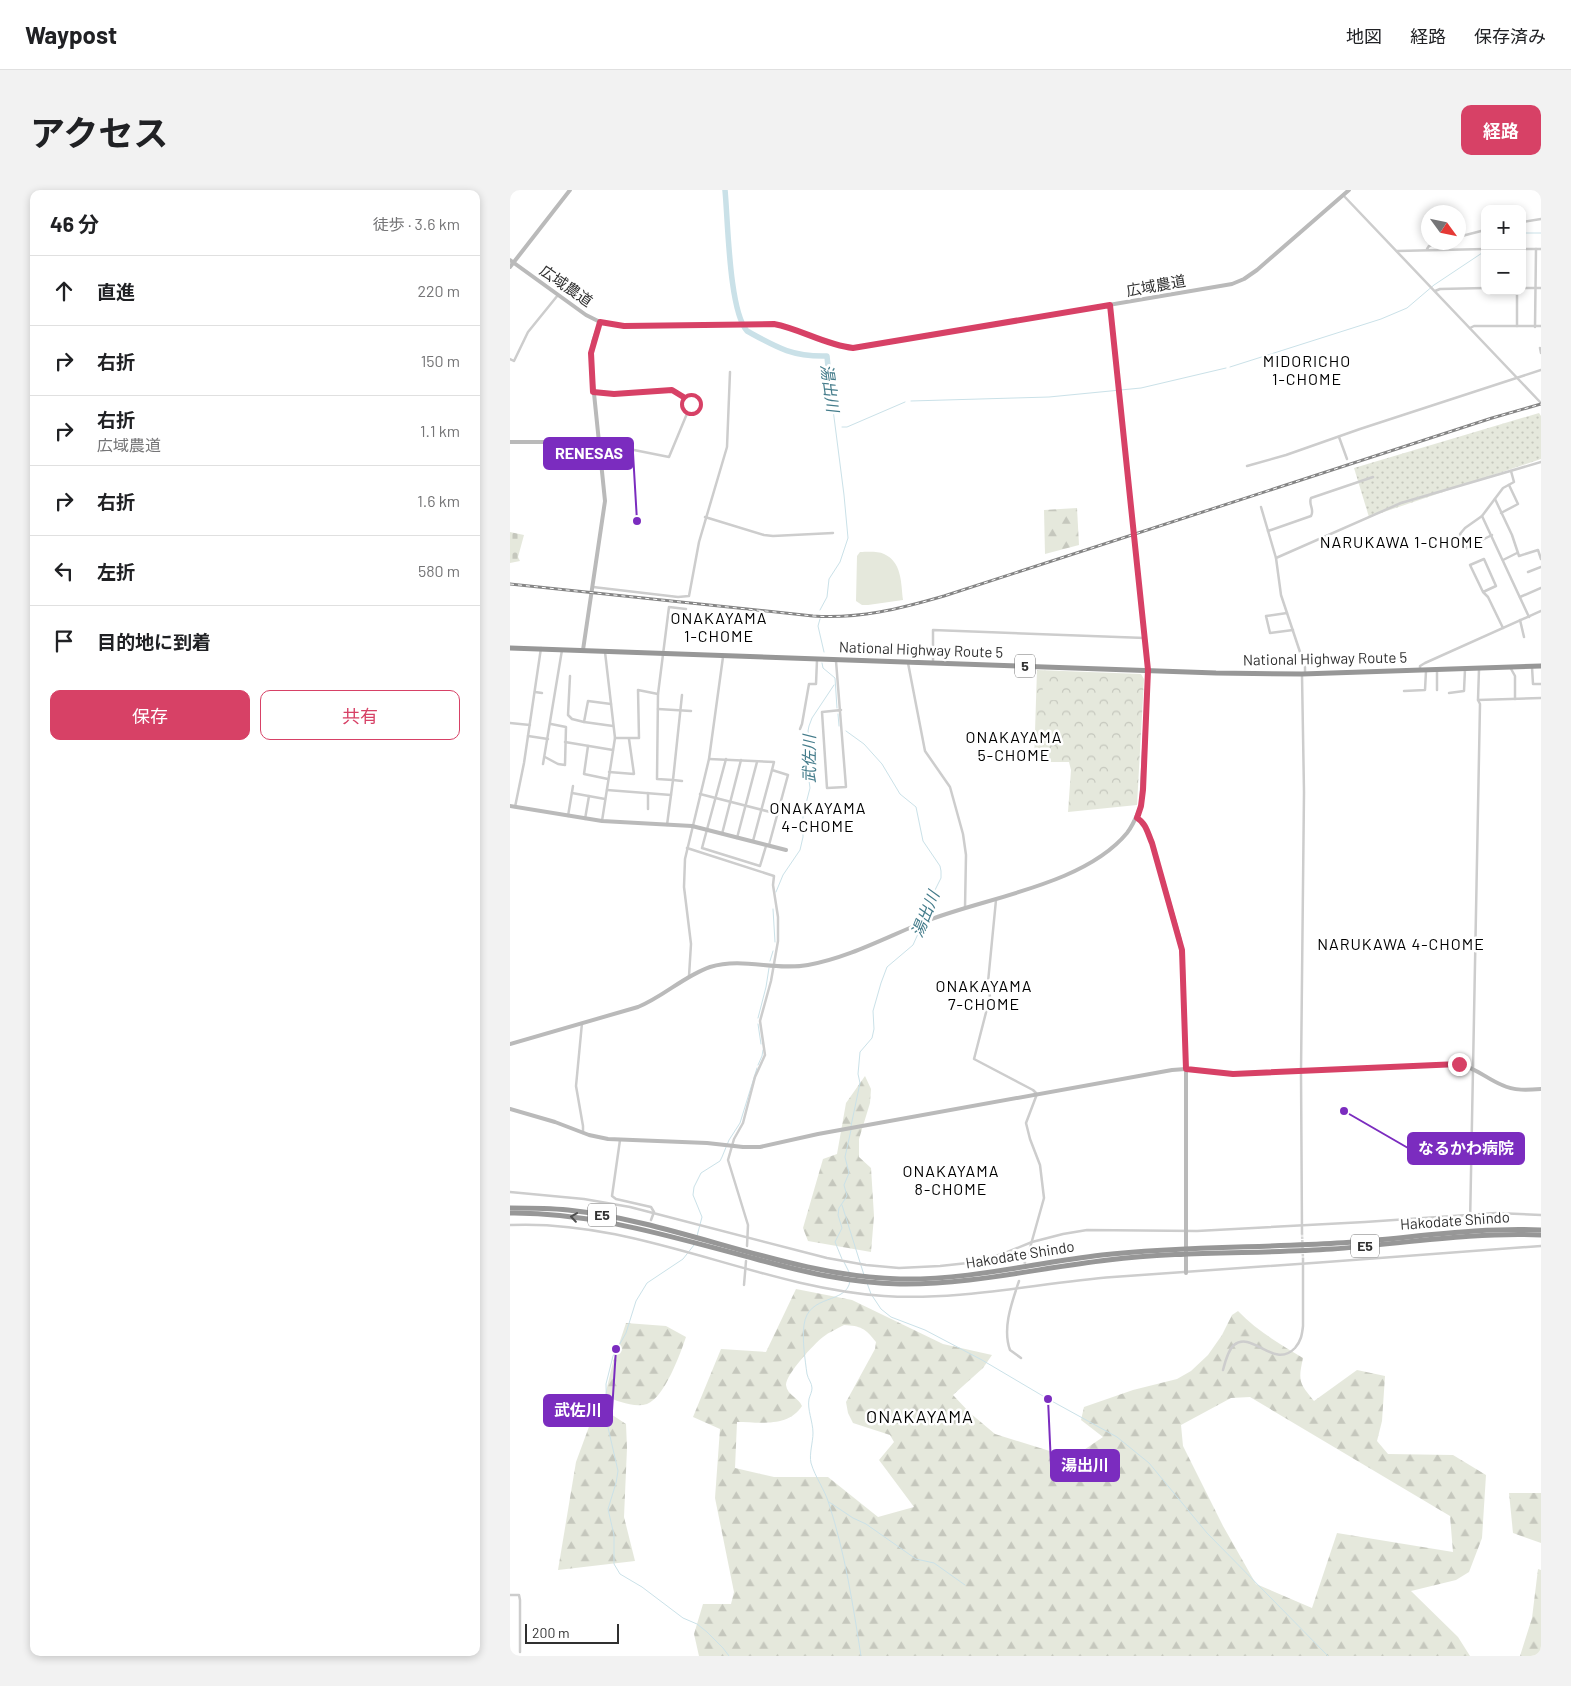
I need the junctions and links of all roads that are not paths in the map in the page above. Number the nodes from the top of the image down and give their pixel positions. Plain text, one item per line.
1 (570, 190) edge
2 (1349, 190) edge
3 (1344, 195) junction
4 (1541, 219) edge
5 (1526, 221) edge
6 (1481, 231) edge
7 (1466, 235) edge
8 (1466, 249) edge
9 (1481, 249) edge
10 (1526, 249) edge
11 (1536, 249) junction
12 (1541, 249) edge
13 (1397, 250) junction
14 (1421, 250) edge
15 (512, 261) edge
16 (510, 267) edge
17 (1481, 288) edge
18 (1526, 288) edge
19 (1536, 288) junction
20 (1541, 288) edge
21 (1435, 291) junction
22 (558, 295) junction
23 (1517, 295) edge
24 (1110, 305) junction
25 (600, 322) junction
26 (1517, 326) junction
27 (1535, 326) junction
28 (1541, 326) edge
29 (1470, 328) junction
30 (1540, 348) dead end
31 (1541, 353) edge
32 (510, 359) edge
33 (1541, 370) edge
34 (730, 372) dead end
35 (1517, 378) junction
36 (593, 392) junction
37 (1541, 403) edge
38 (1339, 437) junction
39 (510, 442) edge
40 (599, 445) junction
41 (1347, 459) dead end
42 (1541, 462) edge
43 (1247, 466) dead end
44 (1511, 471) junction
45 (1373, 477) dead end
46 (1509, 485) junction
47 (1495, 500) junction
48 (1261, 507) dead end
49 (1501, 513) junction
50 (1482, 516) junction
51 (705, 517) junction
52 (1268, 531) junction
53 (833, 533) dead end
54 (1492, 535) junction
55 (1518, 553) junction
56 (1276, 558) junction
57 (1541, 559) edge
58 (1502, 560) junction
59 (1541, 567) edge
60 (1528, 572) dead end
61 (593, 587) junction
62 (1541, 588) edge
63 (1483, 592) junction
64 (1520, 597) junction
65 (686, 609) dead end
66 (1540, 612) edge
67 (1287, 613) junction
68 (1541, 616) edge
69 (1529, 617) junction
70 (1520, 620) junction
71 (1503, 628) junction
72 (1293, 630) junction
73 (1524, 637) dead end
74 (1145, 638) junction
75 (510, 648) edge
76 (541, 648) junction
77 (562, 650) junction
78 (583, 650) junction
79 (604, 651) junction
80 (662, 653) junction
81 (723, 655) junction
82 (817, 658) junction
83 (836, 659) junction
84 (908, 661) junction
85 (933, 662) junction
86 (1532, 666) junction
87 (1541, 666) edge
88 (1510, 667) junction
89 (1479, 668) junction
90 (1437, 669) junction
91 (1465, 669) junction
92 (1148, 670) junction
93 (1422, 670) junction
94 (1304, 674) junction
95 (570, 676) dead end
96 (1541, 684) edge
97 (1437, 690) dead end
98 (1404, 691) dead end
99 (535, 692) junction
100 (542, 693) dead end
101 (1449, 693) dead end
102 (658, 694) junction
103 (682, 695) dead end
104 (1541, 698) edge
105 (1515, 699) junction
106 (1478, 700) junction
107 (611, 704) junction
108 (658, 709) junction
109 (681, 710) junction
110 (841, 710) junction
111 (691, 711) dead end
112 (584, 722) junction
113 (510, 724) edge
114 (550, 724) junction
115 (530, 725) junction
116 (614, 726) junction
117 (800, 729) dead end
118 (528, 736) junction
119 (615, 738) junction
120 (548, 739) junction
121 (629, 739) junction
122 (565, 742) junction
123 (588, 746) junction
124 (613, 750) junction
125 (545, 756) junction
126 (709, 759) junction
127 (726, 759) junction
128 (741, 760) junction
129 (758, 761) junction
130 (544, 764) dead end
131 (772, 770) junction
132 (609, 772) junction
133 (608, 779) junction
134 (673, 780) junction
135 (682, 781) dead end
136 (573, 786) dead end
137 (606, 790) junction
138 (572, 793) junction
139 (648, 793) junction
140 (700, 794) junction
141 (671, 795) junction
142 (588, 796) junction
143 (716, 798) junction
144 (605, 799) junction
145 (730, 802) junction
146 (746, 806) junction
147 (512, 807) edge
148 (648, 809) dead end
149 (761, 810) junction
150 (778, 814) junction
151 (568, 816) junction
152 (1137, 818) junction
153 (584, 819) junction
154 (602, 821) junction
155 (668, 824) junction
156 (692, 826) junction
157 (707, 830) junction
158 (722, 834) junction
159 (737, 838) junction
160 (753, 842) junction
161 (768, 846) junction
162 (687, 848) junction
163 (786, 850) dead end
164 (996, 900) junction
165 (966, 908) junction
166 (774, 966) junction
167 (690, 976) junction
168 (582, 1023) junction
169 (510, 1044) edge
170 (1472, 1068) junction
171 (1186, 1069) junction
172 (1301, 1072) junction
173 (1541, 1090) edge
174 (1037, 1094) junction
175 (510, 1110) edge
176 (583, 1132) junction
177 (620, 1140) junction
178 (728, 1145) junction
179 (510, 1192) edge
180 (510, 1206) edge
181 (654, 1212) junction
182 (510, 1214) edge
183 (1471, 1215) junction
184 (1541, 1215) edge
185 (651, 1220) dead end
186 (510, 1225) edge
187 (1470, 1225) dead end
188 (1302, 1226) junction
189 (1541, 1230) edge
190 (1186, 1231) junction
191 (1302, 1233) tunnel mouth
192 (648, 1235) dead end
193 (1541, 1235) edge
194 (748, 1237) junction
195 (691, 1239) junction
196 (647, 1242) junction
197 (1032, 1242) junction
198 (747, 1246) dead end
199 (1541, 1246) edge
200 (1190, 1251) junction
201 (1028, 1255) tunnel mouth
202 (1303, 1259) tunnel mouth
203 (746, 1261) dead end
204 (1302, 1264) junction
205 (745, 1269) junction
206 (1186, 1273) junction
207 (1019, 1281) dead end
208 (744, 1285) dead end
209 (1017, 1288) junction
210 (1021, 1358) dead end
211 (1223, 1370) dead end
212 (510, 1594) edge
213 (520, 1652) dead end

1 - 15 street
2 - 3 street, 広域農道
3 - 13 street
3 - 24 street, 広域農道
4 - 5 street
6 - 7 street
8 - 9 street
10 - 11 street
11 - 12 street
11 - 19 street
13 - 14 street
13 - 21 street
15 - 16 street
15 - 22 street, 広域農道
17 - 21 street
18 - 19 street
19 - 20 street
19 - 27 street
21 - 29 street
22 - 25 street, 広域農道
22 - 32 street
23 - 26 street
24 - 25 street, 広域農道
24 - 74 street
25 - 36 street
26 - 27 street
26 - 29 street
27 - 28 street
29 - 35 street
30 - 31 street
33 - 35 street
34 - 51 street
35 - 37 street
35 - 38 street
36 - 40 street
36 - 40 street
38 - 41 street
38 - 43 street
39 - 40 street
40 - 61 street
42 - 44 street
44 - 46 street
44 - 56 street
45 - 52 street
46 - 47 street
46 - 49 street
47 - 49 street
47 - 50 street
48 - 52 street
49 - 55 street
50 - 54 street
50 - 54 street
51 - 53 street
51 - 61 street
52 - 56 street
54 - 58 street
55 - 57 street
55 - 58 street
56 - 67 street
58 - 64 street
59 - 60 street
61 - 78 street
62 - 64 street
63 - 63 street
63 - 71 street
64 - 69 street
65 - 80 street
66 - 68 street
66 - 69 street
67 - 72 street
67 - 72 street
69 - 70 street
70 - 71 street
70 - 73 street
71 - 93 street
72 - 94 street
74 - 85 street
74 - 92 street
75 - 76 highway, National Highway Route 5 / 5
76 - 77 highway, National Highway Route 5 / 5
76 - 99 street
77 - 78 highway, National Highway Route 5 / 5
77 - 114 street
78 - 79 highway, National Highway Route 5 / 5
79 - 80 highway, National Highway Route 5 / 5
79 - 107 street
80 - 81 highway, National Highway Route 5 / 5
80 - 102 street
81 - 82 highway, National Highway Route 5 / 5
81 - 126 street
82 - 83 highway, National Highway Route 5 / 5
82 - 117 street
83 - 84 highway, National Highway Route 5 / 5
83 - 110 street
84 - 85 highway, National Highway Route 5 / 5
84 - 165 street
85 - 92 highway, National Highway Route 5 / 5
86 - 87 highway, National Highway Route 5 / 5
86 - 88 highway, National Highway Route 5 / 5
86 - 96 street
88 - 89 highway, National Highway Route 5 / 5
88 - 105 street
89 - 91 highway, National Highway Route 5 / 5
89 - 106 street
90 - 91 highway, National Highway Route 5 / 5
90 - 93 highway, National Highway Route 5 / 5
90 - 97 street
91 - 101 street
92 - 94 highway, National Highway Route 5 / 5
92 - 152 street
93 - 94 highway, National Highway Route 5 / 5
93 - 98 street
94 - 172 street
95 - 112 street
99 - 100 street
99 - 115 street
102 - 108 street
102 - 121 street
103 - 109 street
104 - 105 street
105 - 106 street
106 - 170 street
107 - 112 street
107 - 116 street
108 - 109 street
108 - 134 street
109 - 111 street
109 - 134 street
110 - 110 street
112 - 116 street
113 - 115 street
114 - 120 street
114 - 122 street
115 - 118 street
116 - 119 street
118 - 120 street
118 - 147 street
119 - 121 street
119 - 124 street
120 - 125 street
121 - 132 street
122 - 123 street
122 - 125 street
123 - 124 street
123 - 133 street
124 - 132 street
125 - 130 street
126 - 127 street
126 - 140 street
127 - 128 street
127 - 143 street
128 - 129 street
128 - 145 street
129 - 131 street
129 - 146 street
131 - 149 street
131 - 150 street
132 - 133 street
133 - 137 street
134 - 135 street
134 - 141 street
136 - 138 street
137 - 139 street
137 - 144 street
138 - 142 street
138 - 151 street
139 - 141 street
139 - 148 street
140 - 143 street
140 - 156 street
141 - 155 street
142 - 144 street
142 - 153 street
143 - 145 street
143 - 157 street
144 - 154 street
145 - 146 street
145 - 158 street
146 - 149 street
146 - 159 street
147 - 151 street
149 - 150 street
149 - 160 street
150 - 161 street
151 - 153 street
152 - 164 street
152 - 171 street
153 - 154 street
154 - 155 street
155 - 156 street
156 - 157 street
156 - 162 street
157 - 158 street
157 - 161 street
158 - 159 street
159 - 160 street
160 - 161 street
161 - 163 street
162 - 166 street
162 - 167 street
164 - 165 street
164 - 174 street
165 - 166 street
166 - 167 street
166 - 178 street
167 - 168 street
168 - 169 street
168 - 176 street
170 - 172 street
170 - 173 street
170 - 183 street
171 - 172 street
171 - 174 street
171 - 190 street
172 - 188 street
174 - 178 street
174 - 197 street
175 - 176 street
176 - 177 street
177 - 178 street
177 - 181 street
178 - 194 street
179 - 181 street
180 - 195 highway, Hakodate Shindo / E5
181 - 185 street
181 - 194 street
195 -> 182 highway, Hakodate Shindo / E5
183 - 184 street
183 - 187 street
183 - 188 street
186 - 196 street
188 - 190 street
188 - 191 street
189 - 200 highway, Hakodate Shindo / E5
190 - 197 street
190 - 206 street
192 - 196 street
193 - 200 highway, Hakodate Shindo / E5
194 - 197 street
194 - 198 street
195 - 200 highway, Hakodate Shindo / E5
196 - 205 street
197 - 201 street
199 - 204 street
202 - 204 street
203 - 205 street
204 - 206 street
204 - 211 street
205 - 208 street
205 - 209 street
206 - 209 street
207 - 209 street
209 - 210 street
212 - 213 street

